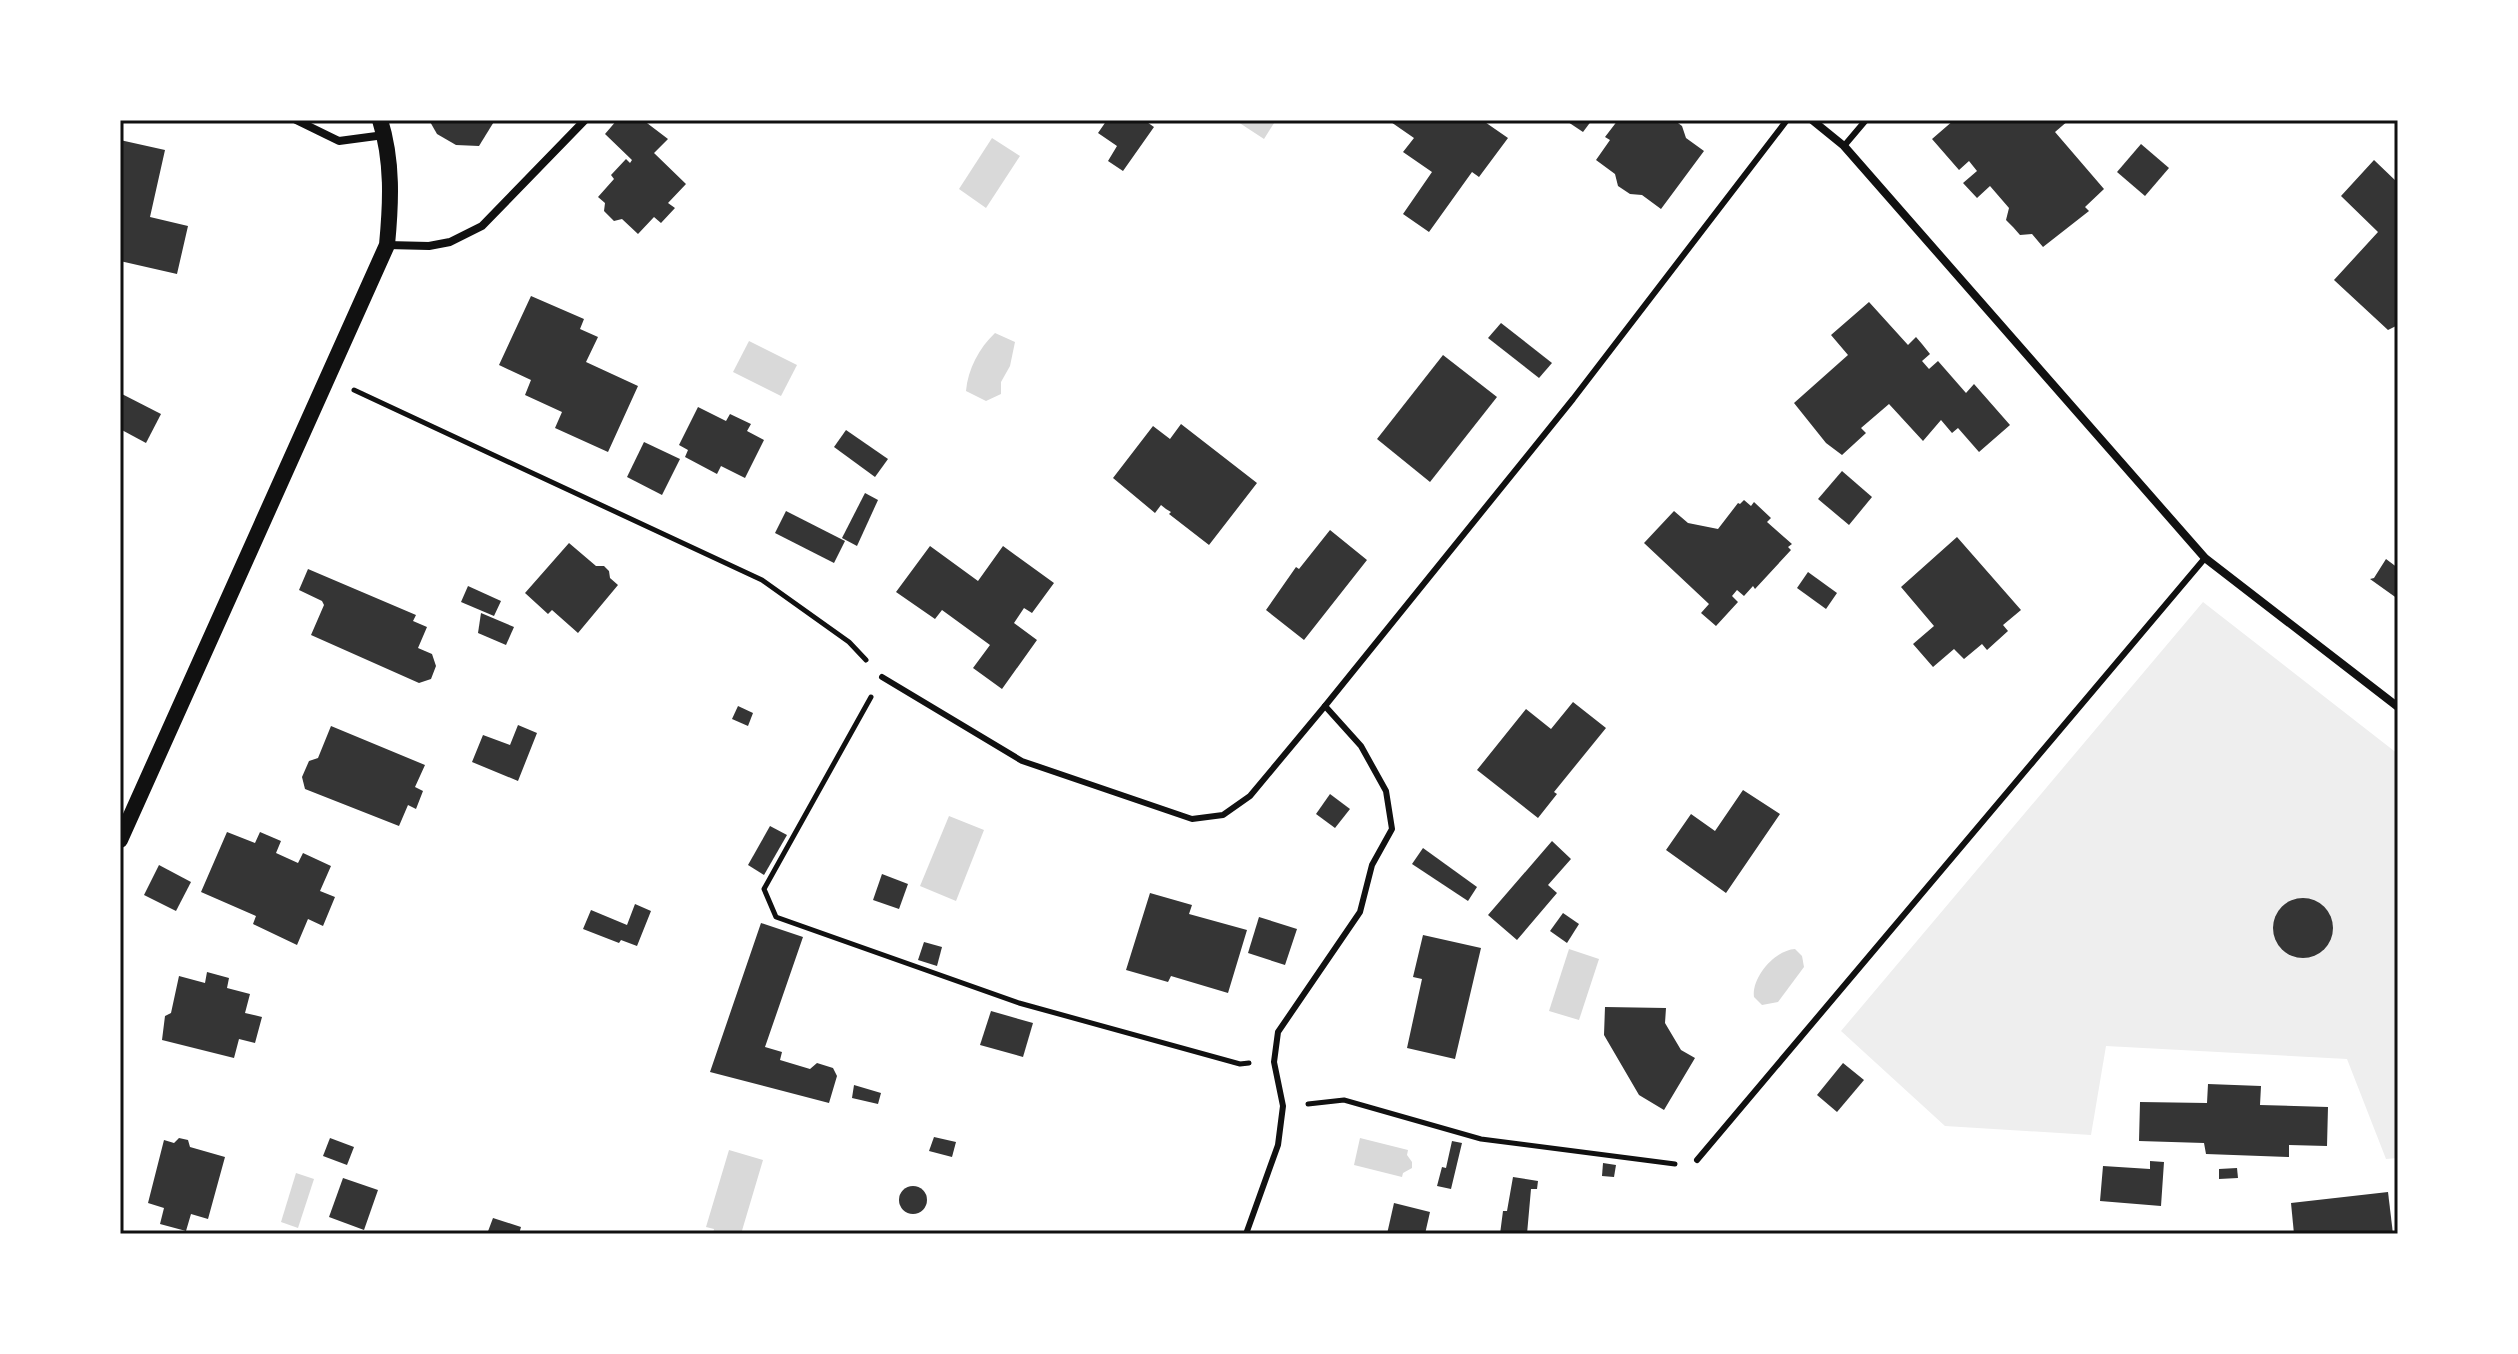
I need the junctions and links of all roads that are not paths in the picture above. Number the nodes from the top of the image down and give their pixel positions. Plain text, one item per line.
1 (296, 120) edge
2 (585, 120) edge
3 (1787, 120) edge
4 (1812, 120) edge
5 (1866, 120) edge
6 (383, 127) edge
7 (1844, 146) junction
8 (387, 245) junction
9 (2205, 558) junction
10 (882, 677) road end
11 (1325, 706) junction
12 (2398, 707) edge
13 (120, 840) edge
14 (1697, 1160) road end
15 (1246, 1234) edge

1 - 6 street
2 - 8 street
3 - 11 lane
4 - 7 street
5 - 7 lane
6 - 8 main road
7 - 9 street
8 - 13 main road
9 - 12 street
9 - 14 lane
10 - 11 lane
11 - 15 lane

